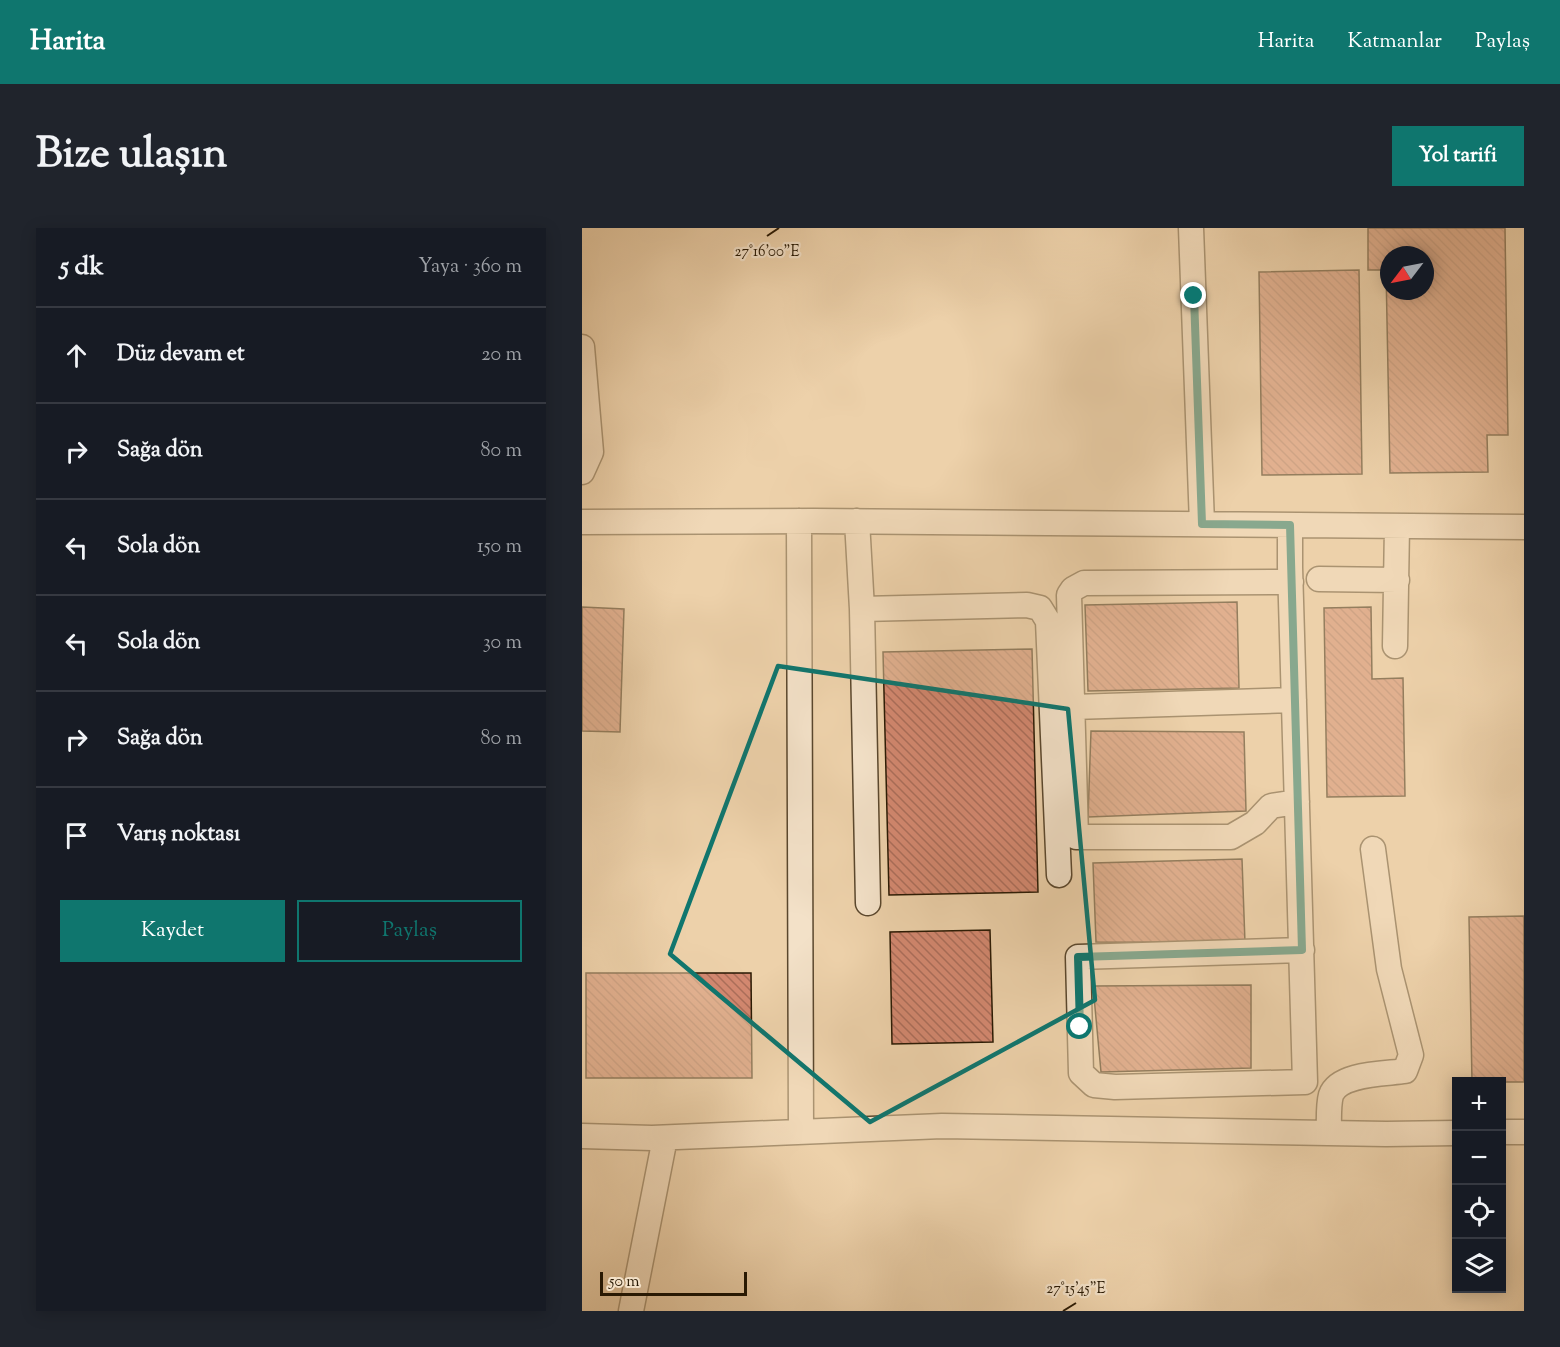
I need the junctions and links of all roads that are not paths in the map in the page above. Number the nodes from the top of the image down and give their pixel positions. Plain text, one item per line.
1 (1191, 228) edge
2 (582, 347) edge
3 (582, 472) edge
4 (799, 521) junction
5 (857, 521) junction
6 (582, 522) edge
7 (1202, 524) junction
8 (1290, 525) junction
9 (1397, 526) junction
10 (1524, 527) edge
11 (1319, 579) dead end
12 (1397, 580) junction
13 (1291, 582) junction
14 (862, 609) junction
15 (1395, 646) dead end
16 (1294, 700) junction
17 (1073, 707) junction
18 (1297, 802) junction
19 (1373, 849) dead end
20 (1059, 875) dead end
21 (868, 903) dead end
22 (1302, 950) junction
23 (801, 1132) junction
24 (1506, 1132) edge
25 (1524, 1132) edge
26 (1329, 1133) junction
27 (1452, 1133) edge
28 (582, 1136) edge
29 (666, 1138) junction
30 (631, 1311) edge

1 - 7 street
2 - 3 street
4 - 5 street
4 - 6 street
4 - 23 street
5 - 7 street
5 - 14 street
7 - 8 street
8 - 9 street
8 - 13 street
9 - 10 street
9 - 12 street
11 - 12 street
12 - 15 street
13 - 16 street
13 - 17 street
14 - 20 street
14 - 21 street
16 - 17 street
16 - 18 street
17 - 18 street
18 - 22 street
19 - 26 street
22 - 22 street
23 - 26 street
23 - 29 street
24 - 25 street
26 - 27 street
28 - 29 street
29 - 30 street

